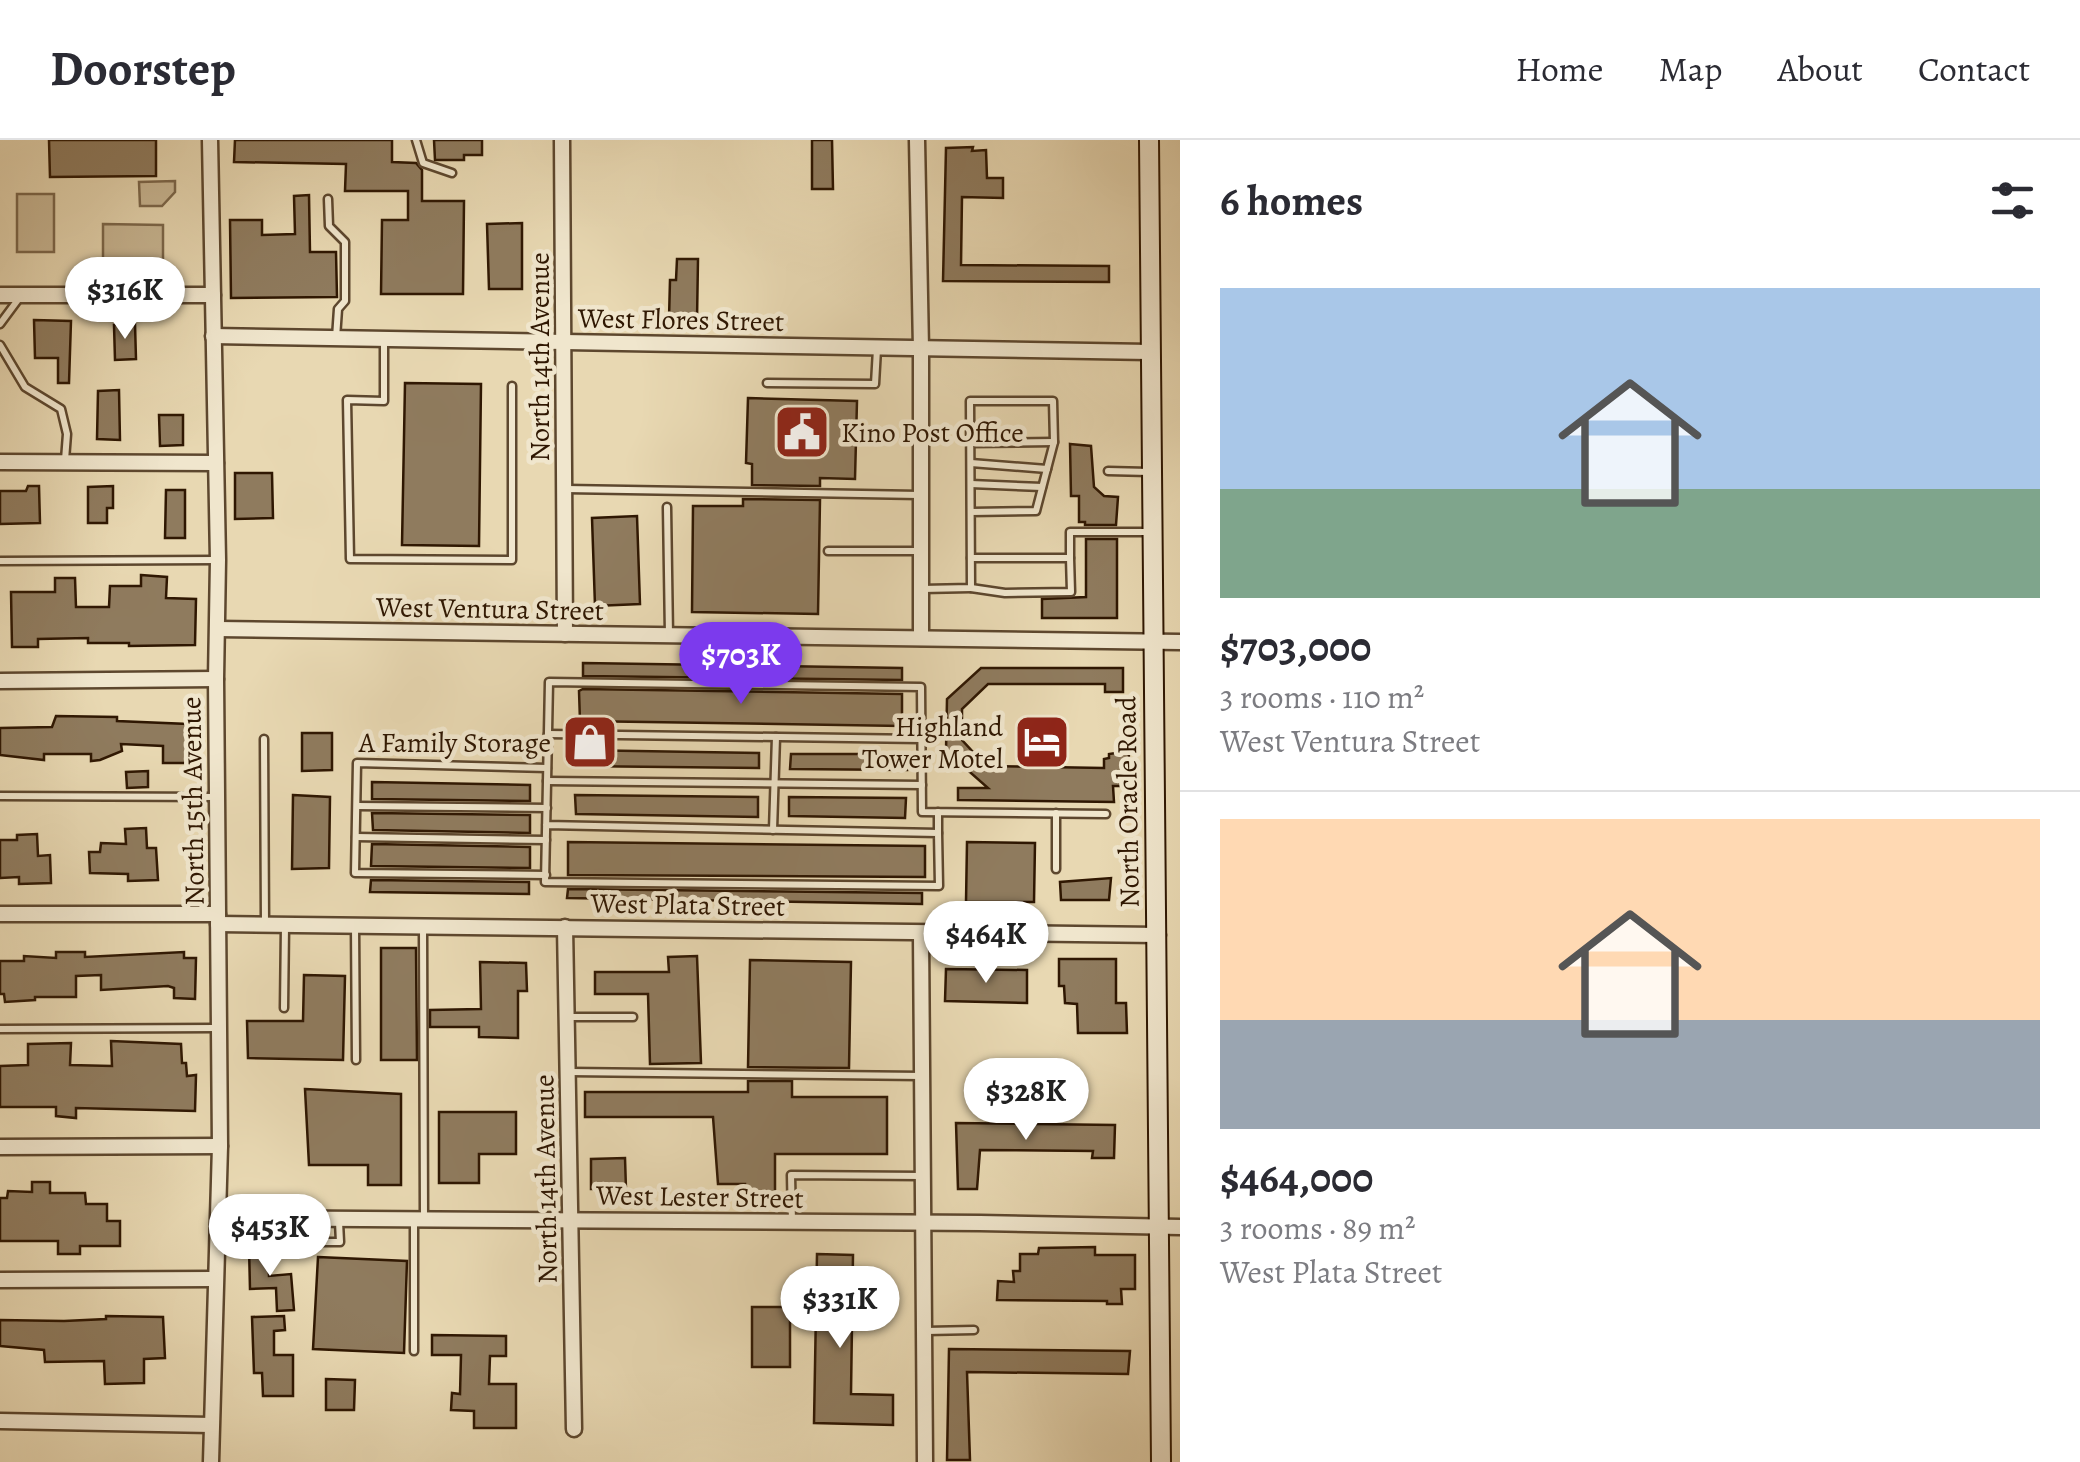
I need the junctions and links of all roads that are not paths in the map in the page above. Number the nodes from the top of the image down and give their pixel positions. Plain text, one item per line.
1 (210, 140) edge
2 (416, 140) edge
3 (562, 140) edge
4 (917, 140) edge
5 (1149, 140) edge
6 (452, 173) dead end
7 (328, 199) dead end
8 (212, 294) junction
9 (0, 295) edge
10 (21, 295) junction
11 (0, 324) edge
12 (212, 336) junction
13 (336, 338) junction
14 (384, 338) junction
15 (564, 342) junction
16 (0, 345) edge
17 (877, 348) junction
18 (922, 348) junction
19 (1149, 352) junction
20 (4, 362) edge
21 (767, 383) dead end
22 (512, 386) dead end
23 (1054, 442) junction
24 (970, 443) junction
25 (0, 462) edge
26 (66, 462) junction
27 (216, 463) junction
28 (970, 464) junction
29 (1047, 469) junction
30 (1108, 471) dead end
31 (1150, 472) junction
32 (971, 484) junction
33 (1042, 488) junction
34 (565, 489) junction
35 (921, 495) junction
36 (667, 507) dead end
37 (971, 512) junction
38 (1151, 532) junction
39 (828, 551) dead end
40 (921, 551) junction
41 (971, 558) junction
42 (1070, 558) junction
43 (218, 560) junction
44 (0, 562) edge
45 (972, 588) junction
46 (921, 589) junction
47 (218, 629) junction
48 (565, 634) junction
49 (669, 635) junction
50 (920, 638) junction
51 (1152, 642) junction
52 (1180, 642) edge
53 (216, 679) junction
54 (0, 681) edge
55 (548, 734) junction
56 (776, 737) junction
57 (264, 739) dead end
58 (922, 739) junction
59 (548, 768) junction
60 (547, 781) junction
61 (775, 784) junction
62 (922, 786) junction
63 (0, 796) edge
64 (218, 797) junction
65 (357, 806) junction
66 (547, 808) junction
67 (938, 812) junction
68 (1056, 813) junction
69 (1106, 814) dead end
70 (546, 825) junction
71 (774, 830) junction
72 (938, 833) junction
73 (356, 837) junction
74 (546, 840) junction
75 (1056, 869) dead end
76 (546, 875) junction
77 (0, 914) edge
78 (218, 919) junction
79 (264, 924) junction
80 (284, 924) junction
81 (355, 925) junction
82 (423, 926) junction
83 (565, 927) junction
84 (922, 934) junction
85 (1158, 934) junction
86 (284, 1008) dead end
87 (567, 1017) junction
88 (633, 1017) dead end
89 (218, 1028) junction
90 (0, 1029) edge
91 (356, 1060) dead end
92 (568, 1072) junction
93 (922, 1076) junction
94 (220, 1146) junction
95 (0, 1147) edge
96 (923, 1176) junction
97 (219, 1218) junction
98 (310, 1218) junction
99 (338, 1218) junction
100 (419, 1218) junction
101 (571, 1219) junction
102 (792, 1222) junction
103 (923, 1222) junction
104 (1157, 1228) junction
105 (1180, 1228) edge
106 (214, 1279) junction
107 (0, 1280) edge
108 (974, 1330) dead end
109 (925, 1331) junction
110 (414, 1351) dead end
111 (0, 1422) edge
112 (212, 1425) junction
113 (574, 1430) dead end
114 (211, 1462) edge
115 (925, 1462) edge
116 (1161, 1462) edge

1 - 8 street, North 15th Avenue
2 - 6 lane
3 - 15 street, North 14th Avenue
4 - 18 street
5 - 19 main road, North Oracle Road
7 - 13 lane
8 - 10 street
8 - 12 street, North 15th Avenue
9 - 10 street
10 - 11 lane
12 - 13 street, West Flores Street
12 - 27 street, North 15th Avenue
13 - 14 street, West Flores Street
14 - 15 street, West Flores Street
14 - 22 lane
15 - 17 street, West Flores Street
15 - 34 street, North 14th Avenue
16 - 20 lane
17 - 18 street, West Flores Street
17 - 21 lane
18 - 19 street, West Flores Street
18 - 35 street
19 - 31 main road, North Oracle Road
20 - 26 lane
23 - 24 lane
23 - 24 lane
23 - 29 lane
24 - 28 lane
25 - 26 street
26 - 27 street
27 - 43 street, North 15th Avenue
28 - 29 lane
28 - 32 lane
29 - 33 lane
30 - 31 lane
31 - 38 main road, North Oracle Road
32 - 33 lane
32 - 37 lane
33 - 37 lane
34 - 35 lane
34 - 48 street, North 14th Avenue
35 - 40 street
36 - 49 lane
37 - 41 lane
38 - 42 lane
38 - 51 main road, North Oracle Road
39 - 40 lane
40 - 46 street
41 - 42 lane
41 - 45 lane
42 - 45 lane
43 - 44 lane
43 - 47 street, North 15th Avenue
45 - 46 lane
46 - 50 street
47 - 48 street, West Ventura Street
47 - 53 street, North 15th Avenue
48 - 49 street, West Ventura Street
49 - 50 street, West Ventura Street
50 - 51 street, West Ventura Street
51 - 52 street, West Ventura Street
51 - 85 main road, North Oracle Road
53 - 54 street
53 - 64 street, North 15th Avenue
55 - 56 lane
55 - 58 lane
55 - 59 lane
56 - 58 lane
56 - 61 lane
57 - 79 lane
58 - 62 lane
59 - 60 lane
59 - 65 lane
60 - 61 lane
60 - 66 lane
61 - 62 lane
61 - 71 lane
62 - 67 lane
63 - 64 lane
64 - 78 street, North 15th Avenue
65 - 66 lane
65 - 73 lane
66 - 70 lane
67 - 68 lane
67 - 72 lane
68 - 69 lane
68 - 75 lane
70 - 71 lane
70 - 74 lane
71 - 72 lane
72 - 76 lane
73 - 74 lane
73 - 76 lane
74 - 76 lane
77 - 78 street, West Plata Street
78 - 79 street, West Plata Street
78 - 89 street, North 15th Avenue
79 - 80 street, West Plata Street
80 - 81 street, West Plata Street
80 - 86 lane
81 - 82 street, West Plata Street
81 - 91 lane
82 - 83 street, West Plata Street
82 - 100 lane
83 - 84 street, West Plata Street
83 - 87 street, North 14th Avenue
84 - 85 street, West Plata Street
84 - 93 street
85 - 104 main road, North Oracle Road
87 - 88 lane
87 - 92 street, North 14th Avenue
89 - 90 lane
89 - 94 street, North 15th Avenue
92 - 93 lane
92 - 101 street, North 14th Avenue
93 - 96 street
94 - 95 street
94 - 97 street, North 15th Avenue
96 - 102 lane
96 - 103 street
97 - 98 street, West Lester Street
97 - 106 street, North 15th Avenue
98 - 99 street, West Lester Street
98 - 99 lane
99 - 100 street, West Lester Street
100 - 101 street, West Lester Street
100 - 110 lane
101 - 102 street, West Lester Street
101 - 113 street, North 14th Avenue
102 - 103 street, West Lester Street
103 - 104 street, West Lester Street
103 - 109 street
104 - 105 street, West Lester Street
104 - 116 main road, North Oracle Road
106 - 107 street
106 - 112 street, North 15th Avenue
108 - 109 lane
109 - 115 street
111 - 112 street
112 - 114 street, North 15th Avenue

